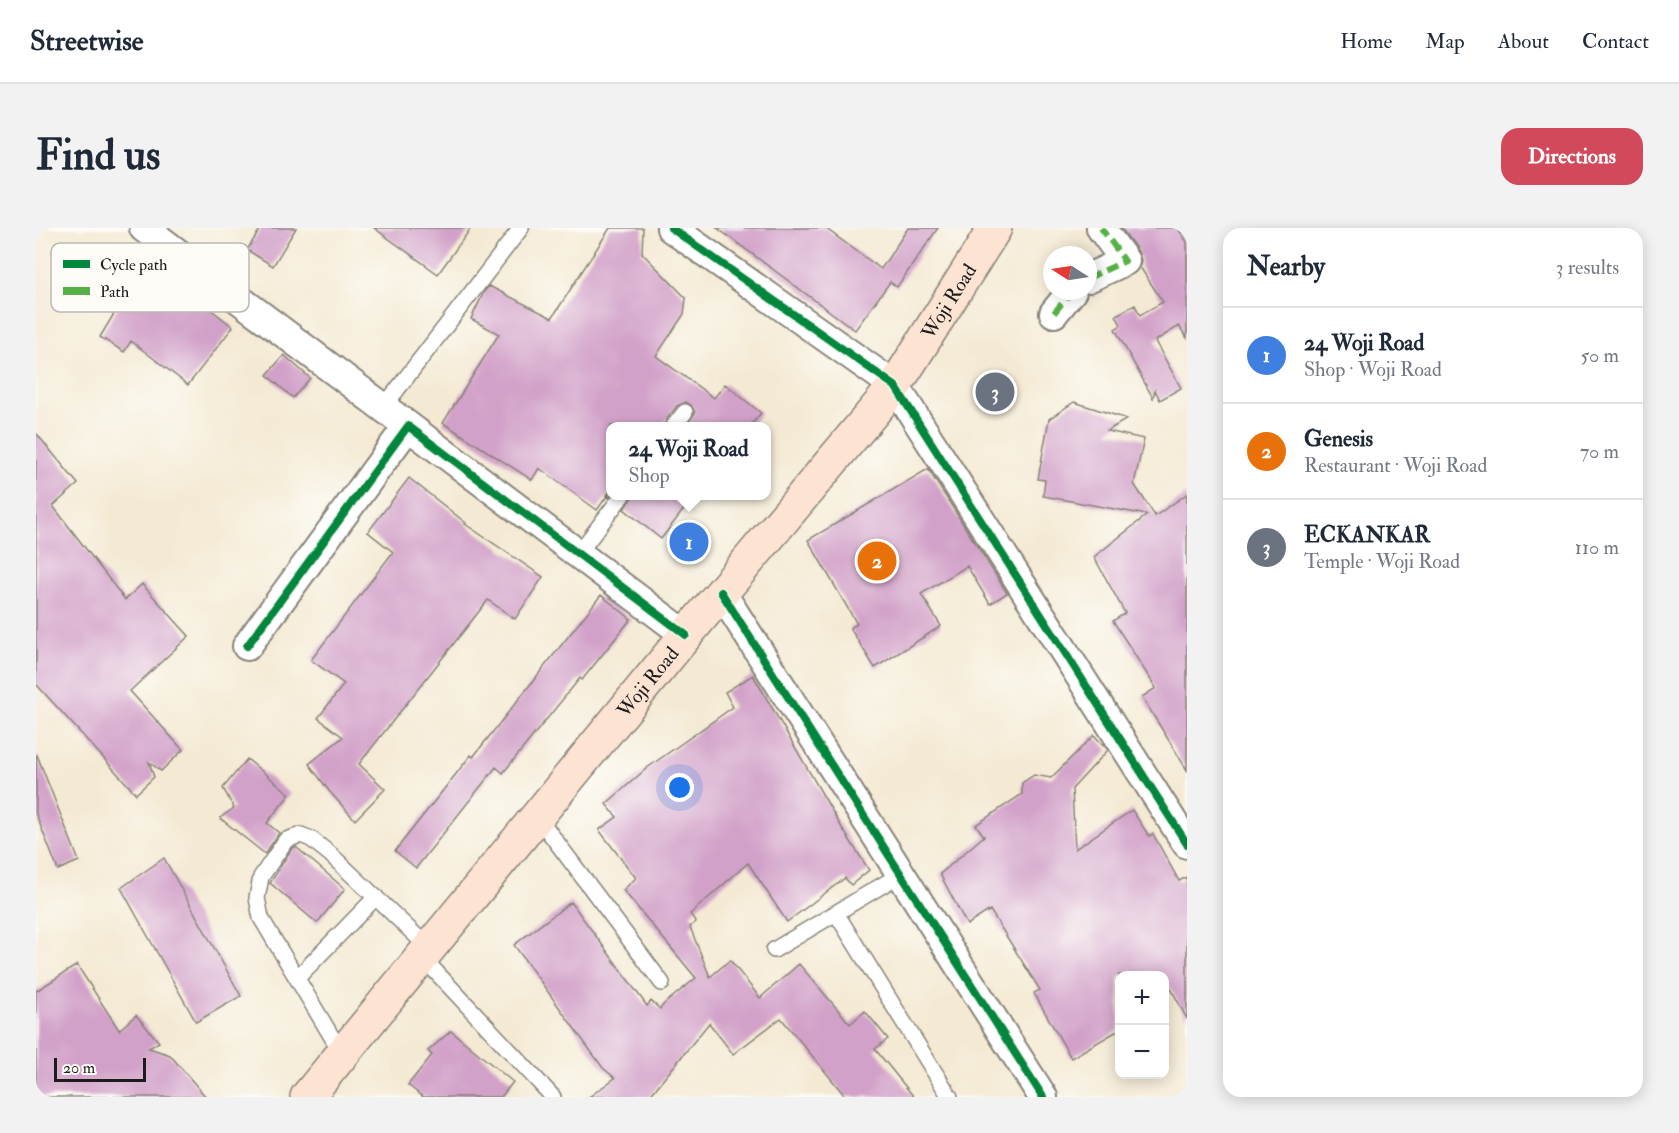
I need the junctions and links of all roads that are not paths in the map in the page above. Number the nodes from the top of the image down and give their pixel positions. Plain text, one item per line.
1 (144, 228) edge
2 (521, 228) edge
3 (671, 228) edge
4 (995, 228) edge
5 (1101, 228) edge
6 (164, 243) edge
7 (1097, 274) edge
8 (1064, 300) edge
9 (249, 307) edge
10 (1053, 313) dead end
11 (895, 386) junction
12 (384, 408) junction
13 (685, 412) dead end
14 (677, 422) edge
15 (408, 426) junction
16 (618, 500) edge
17 (578, 554) junction
18 (721, 592) junction
19 (686, 635) junction
20 (247, 646) dead end
21 (537, 816) junction
22 (1187, 844) edge
23 (901, 874) junction
24 (376, 897) junction
25 (836, 913) junction
26 (774, 950) dead end
27 (425, 952) junction
28 (297, 978) junction
29 (662, 983) dead end
30 (342, 1054) junction
31 (307, 1097) edge
32 (553, 1097) edge
33 (950, 1097) edge
34 (1043, 1097) edge

1 - 6 street
2 - 12 lane
3 - 11 street
4 - 11 main road, Woji Road
5 - 7 street
8 - 10 street
9 - 12 street
11 - 18 main road, Woji Road
11 - 22 street
12 - 15 street
13 - 14 lane
15 - 17 street
15 - 20 street
16 - 17 lane
17 - 19 street
18 - 19 main road, Woji Road
18 - 23 street
19 - 21 main road, Woji Road
21 - 27 main road, Woji Road
21 - 29 lane
23 - 25 lane
23 - 34 street
24 - 27 lane
24 - 28 lane
24 - 28 lane
25 - 26 lane
25 - 33 lane
27 - 30 main road, Woji Road
27 - 32 lane
28 - 30 lane
30 - 31 main road, Woji Road

